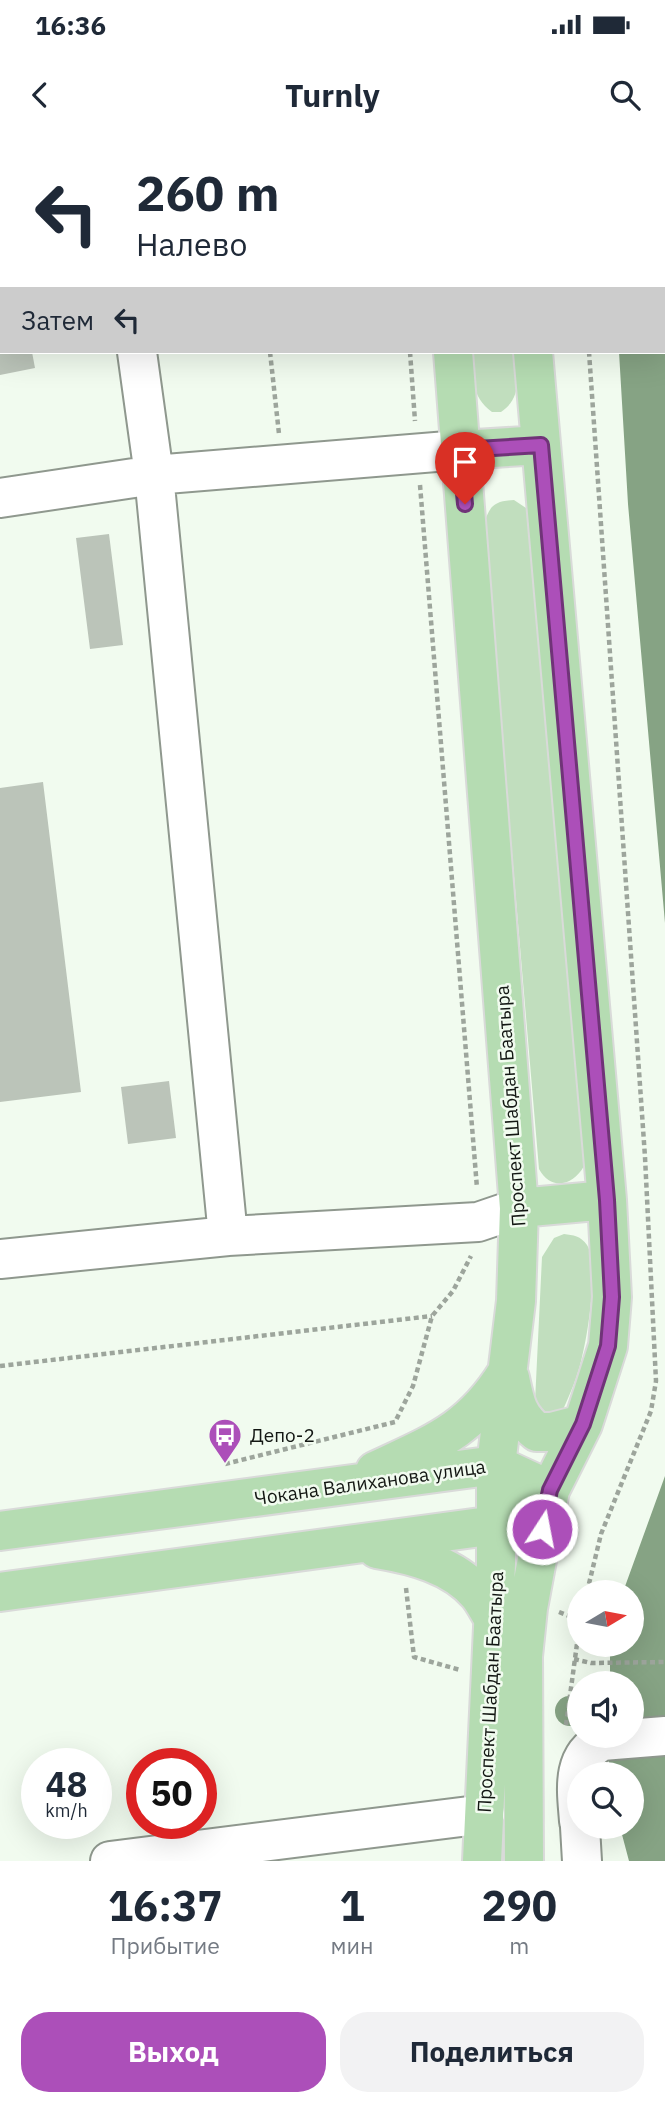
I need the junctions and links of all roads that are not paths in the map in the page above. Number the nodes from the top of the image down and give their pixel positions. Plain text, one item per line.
1 (136, 354) edge
2 (453, 354) edge
3 (533, 354) edge
4 (541, 445) junction
5 (460, 450) junction
6 (154, 475) junction
7 (0, 498) edge
8 (607, 1200) junction
9 (519, 1209) junction
10 (228, 1236) junction
11 (0, 1259) edge
12 (509, 1369) junction
13 (583, 1424) junction
14 (496, 1465) junction
15 (343, 1486) junction
16 (550, 1490) junction
17 (496, 1525) junction
18 (0, 1531) edge
19 (348, 1544) junction
20 (0, 1591) edge
21 (493, 1618) junction
22 (665, 1736) edge
23 (582, 1762) edge
24 (485, 1814) junction
25 (581, 1839) edge
26 (110, 1861) edge
27 (482, 1861) edge
28 (524, 1861) edge
29 (582, 1861) edge

1 - 6 street
2 - 5 main road, Проспект Шабдан Баатыра
3 - 4 main road, Проспект Шабдан Баатыра
4 - 5 main road
4 - 8 main road, Проспект Шабдан Баатыра
5 - 6 street
5 - 9 main road, Проспект Шабдан Баатыра
6 - 7 street
6 - 10 street
8 - 9 main road
8 - 13 main road, Проспект Шабдан Баатыра
9 - 10 street
9 - 12 main road, Проспект Шабдан Баатыра
10 - 11 street
12 - 13 main road
12 - 14 main road, Проспект Шабдан Баатыра
12 - 15 main road
13 - 16 main road, Проспект Шабдан Баатыра
14 - 15 main road, Чокана Валиханова улица
14 - 16 main road, Чокана Валиханова улица
14 - 17 main road, Проспект Шабдан Баатыра
15 - 18 main road, Чокана Валиханова улица
16 - 17 main road
16 - 28 main road, Проспект Шабдан Баатыра
17 - 19 main road
17 - 21 main road, Проспект Шабдан Баатыра
19 - 20 main road
19 - 21 main road
21 - 24 main road, Проспект Шабдан Баатыра
22 - 23 street
24 - 26 street
24 - 27 main road, Проспект Шабдан Баатыра
25 - 29 street

